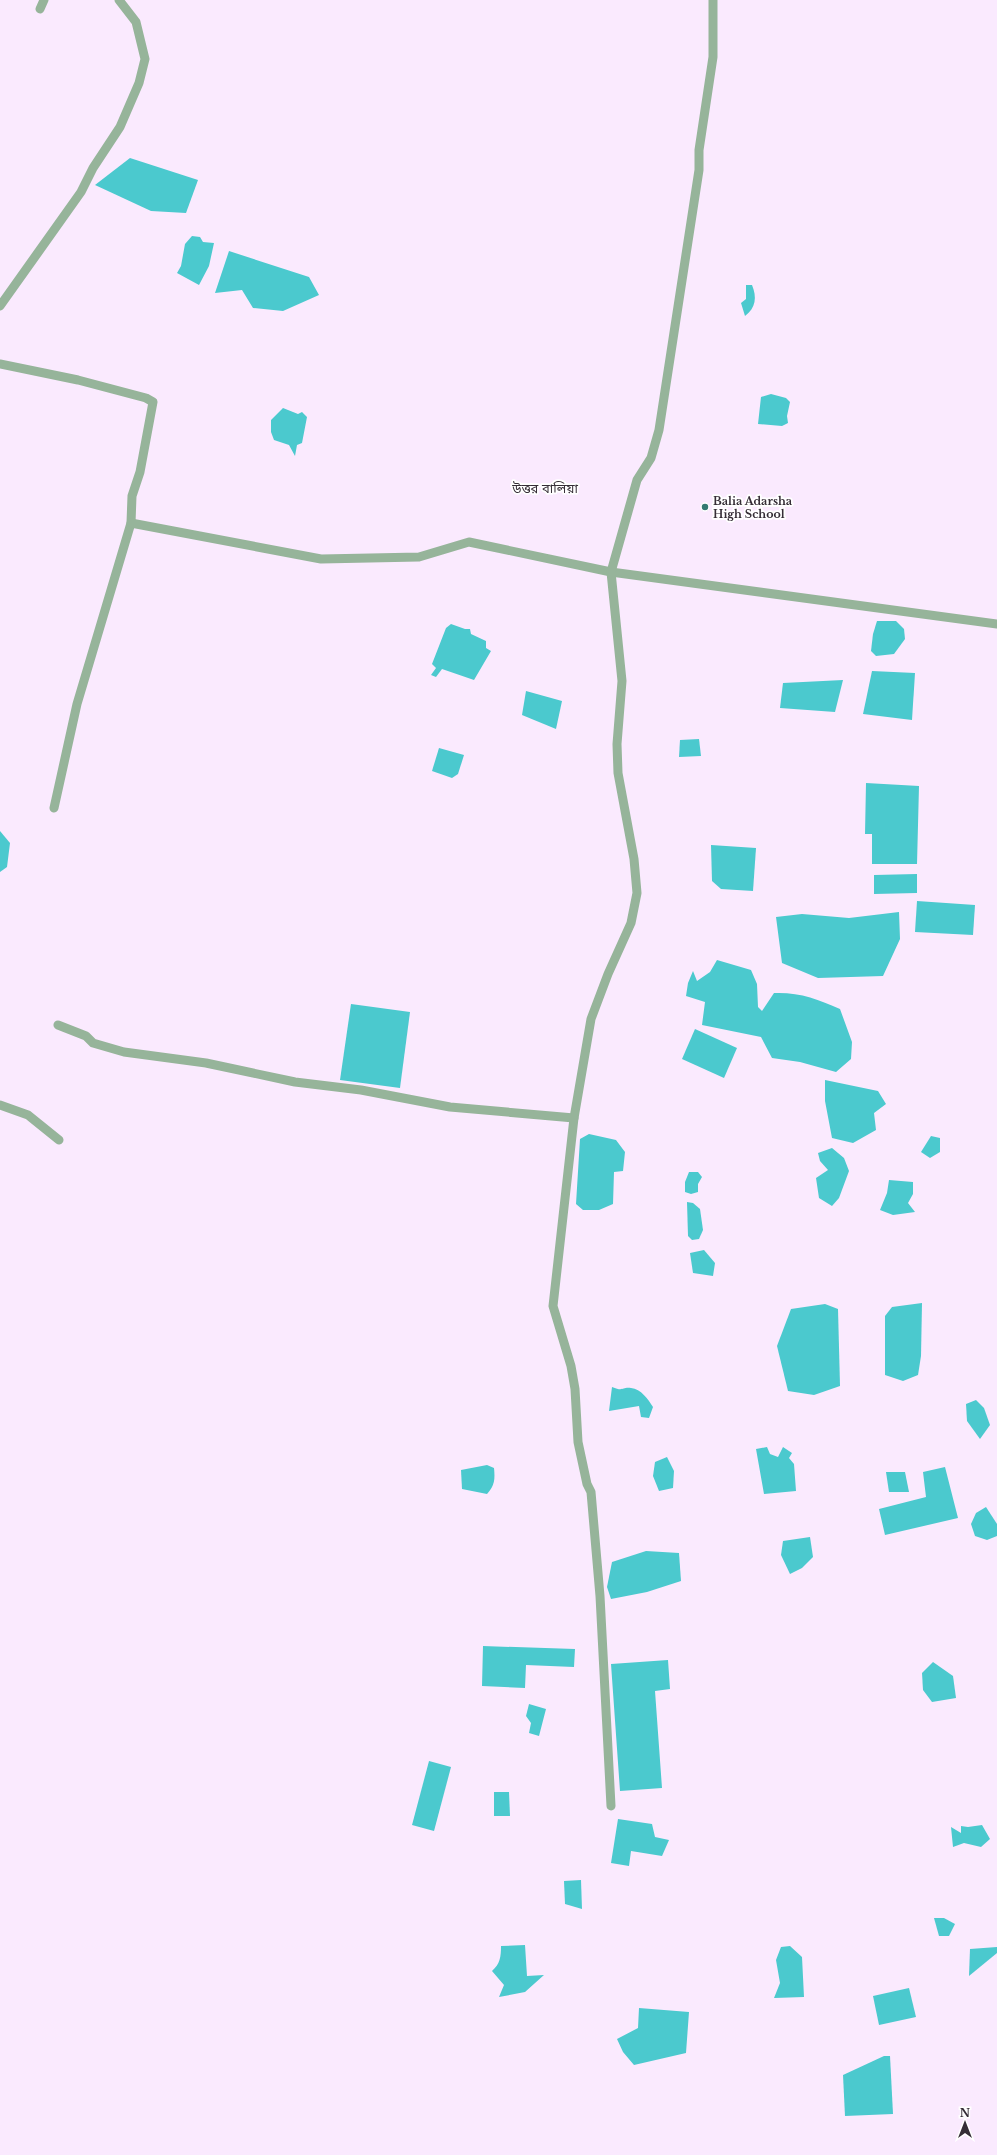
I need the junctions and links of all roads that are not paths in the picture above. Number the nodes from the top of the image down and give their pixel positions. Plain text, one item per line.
1 (44, 0) edge
2 (118, 0) edge
3 (713, 0) edge
4 (40, 9) dead end
5 (0, 306) edge
6 (0, 364) edge
7 (131, 523) junction
8 (611, 572) junction
9 (997, 624) edge
10 (54, 808) dead end
11 (58, 1024) dead end
12 (0, 1105) edge
13 (574, 1118) junction
14 (59, 1140) dead end
15 (611, 1806) dead end

1 - 4 street
2 - 5 street
3 - 8 street
6 - 7 street
7 - 8 street
7 - 10 street
8 - 9 street
8 - 13 street
11 - 13 street
12 - 14 street
13 - 15 street

